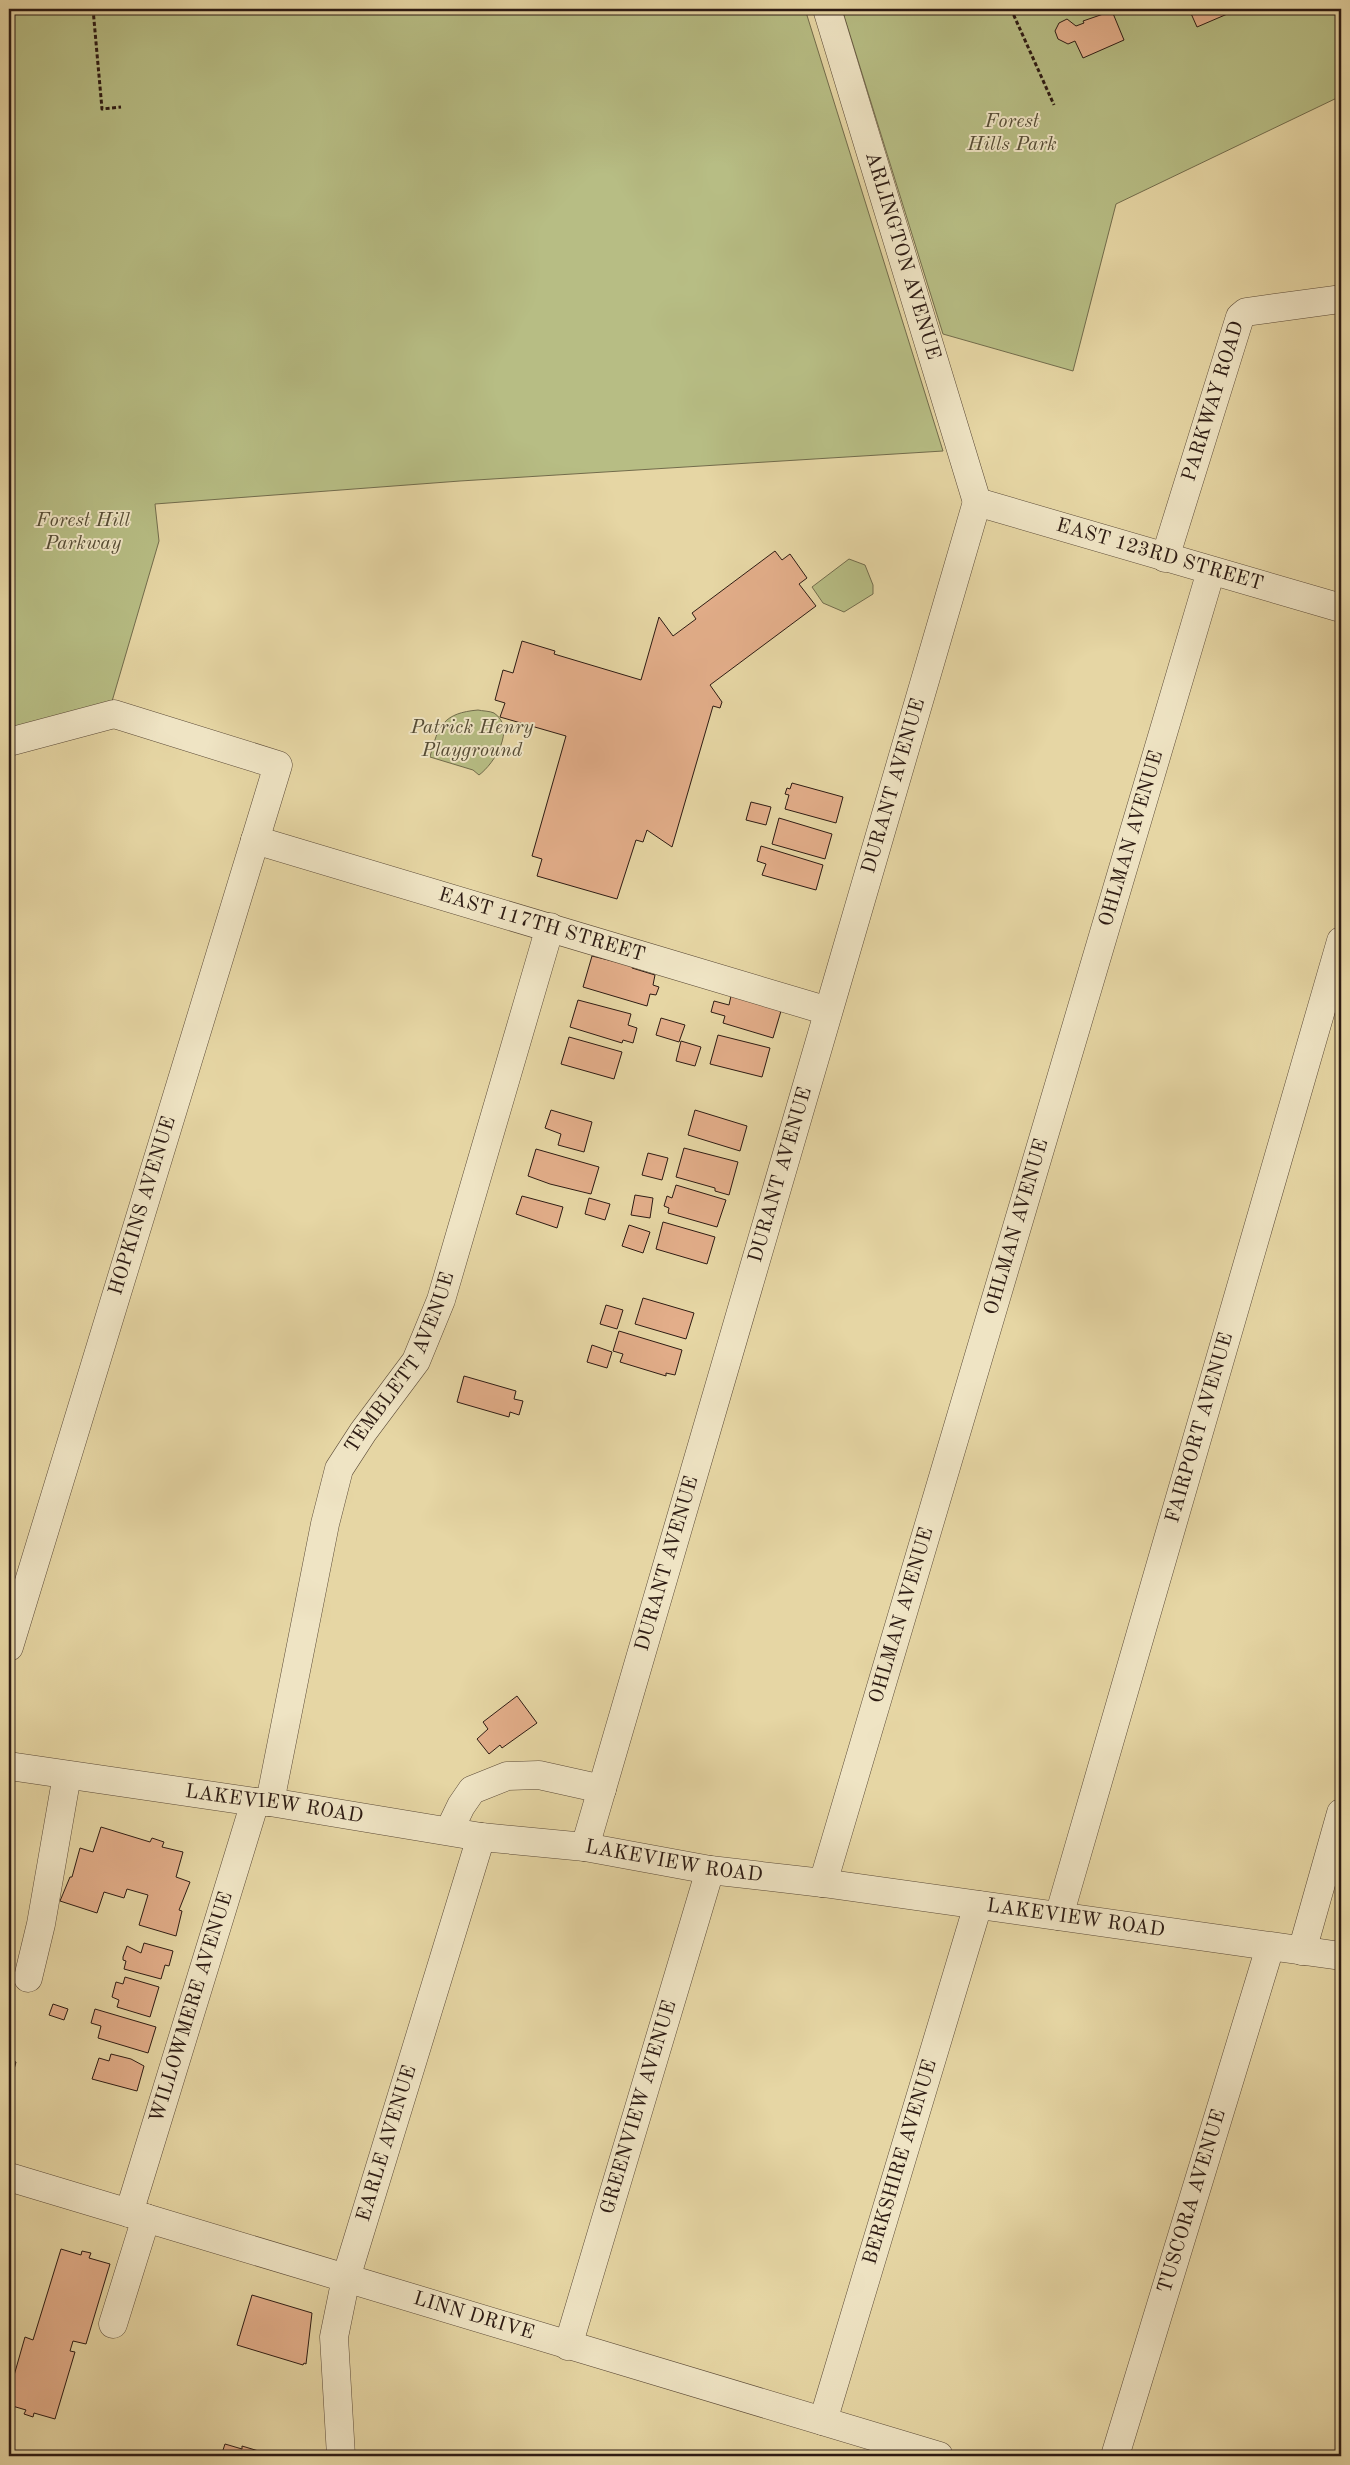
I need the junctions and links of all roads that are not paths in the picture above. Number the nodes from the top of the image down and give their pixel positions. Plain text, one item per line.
1 (827, 9) edge
2 (1341, 299) edge
3 (977, 502) junction
4 (1165, 558) junction
5 (1211, 571) junction
6 (1341, 608) edge
7 (9, 742) edge
8 (255, 840) junction
9 (550, 927) junction
10 (1341, 941) edge
11 (828, 1011) junction
12 (9, 1647) edge
13 (9, 1766) edge
14 (67, 1775) junction
15 (602, 1789) junction
16 (262, 1802) junction
17 (1341, 1813) edge
18 (449, 1831) junction
19 (481, 1837) junction
20 (585, 1848) junction
21 (710, 1870) junction
22 (823, 1883) junction
23 (978, 1905) junction
24 (1058, 1916) junction
25 (1270, 1947) junction
26 (1302, 1951) junction
27 (1341, 1956) edge
28 (28, 1978) dead end
29 (9, 2177) edge
30 (137, 2216) junction
31 (346, 2278) junction
32 (113, 2324) dead end
33 (568, 2346) junction
34 (823, 2421) junction
35 (341, 2456) edge
36 (939, 2456) edge
37 (1115, 2456) edge

1 - 3 street, ARLINGTON AVENUE
2 - 4 street, PARKWAY ROAD
3 - 4 street, EAST 123RD STREET
3 - 11 street, DURANT AVENUE
4 - 5 street, EAST 123RD STREET
5 - 6 street, EAST 123RD STREET
5 - 22 street, OHLMAN AVENUE
7 - 8 street, HOPKINS AVENUE
8 - 9 street, EAST 117TH STREET
8 - 12 street, HOPKINS AVENUE
9 - 11 street, EAST 117TH STREET
9 - 16 street, TEMBLETT AVENUE
10 - 24 street, FAIRPORT AVENUE
11 - 15 street, DURANT AVENUE
13 - 14 street, LAKEVIEW ROAD
14 - 16 street, LAKEVIEW ROAD
14 - 28 street
15 - 18 street
15 - 20 street, DURANT AVENUE
16 - 18 street, LAKEVIEW ROAD
16 - 30 street, WILLOWMERE AVENUE
17 - 26 street
18 - 19 street, LAKEVIEW ROAD
19 - 20 street, LAKEVIEW ROAD
19 - 31 street, EARLE AVENUE
20 - 21 street, LAKEVIEW ROAD
21 - 22 street, LAKEVIEW ROAD
21 - 33 street, GREENVIEW AVENUE
22 - 23 street, LAKEVIEW ROAD
23 - 24 street, LAKEVIEW ROAD
23 - 34 street, BERKSHIRE AVENUE
24 - 25 street, LAKEVIEW ROAD
25 - 26 street, LAKEVIEW ROAD
25 - 37 street, TUSCORA AVENUE
26 - 27 street, LAKEVIEW ROAD
29 - 30 street, LINN DRIVE
30 - 31 street, LINN DRIVE
30 - 32 street, WILLOWMERE AVENUE
31 - 33 street, LINN DRIVE
31 - 35 street, EARLE AVENUE
33 - 34 street, LINN DRIVE
34 - 36 street, LINN DRIVE

